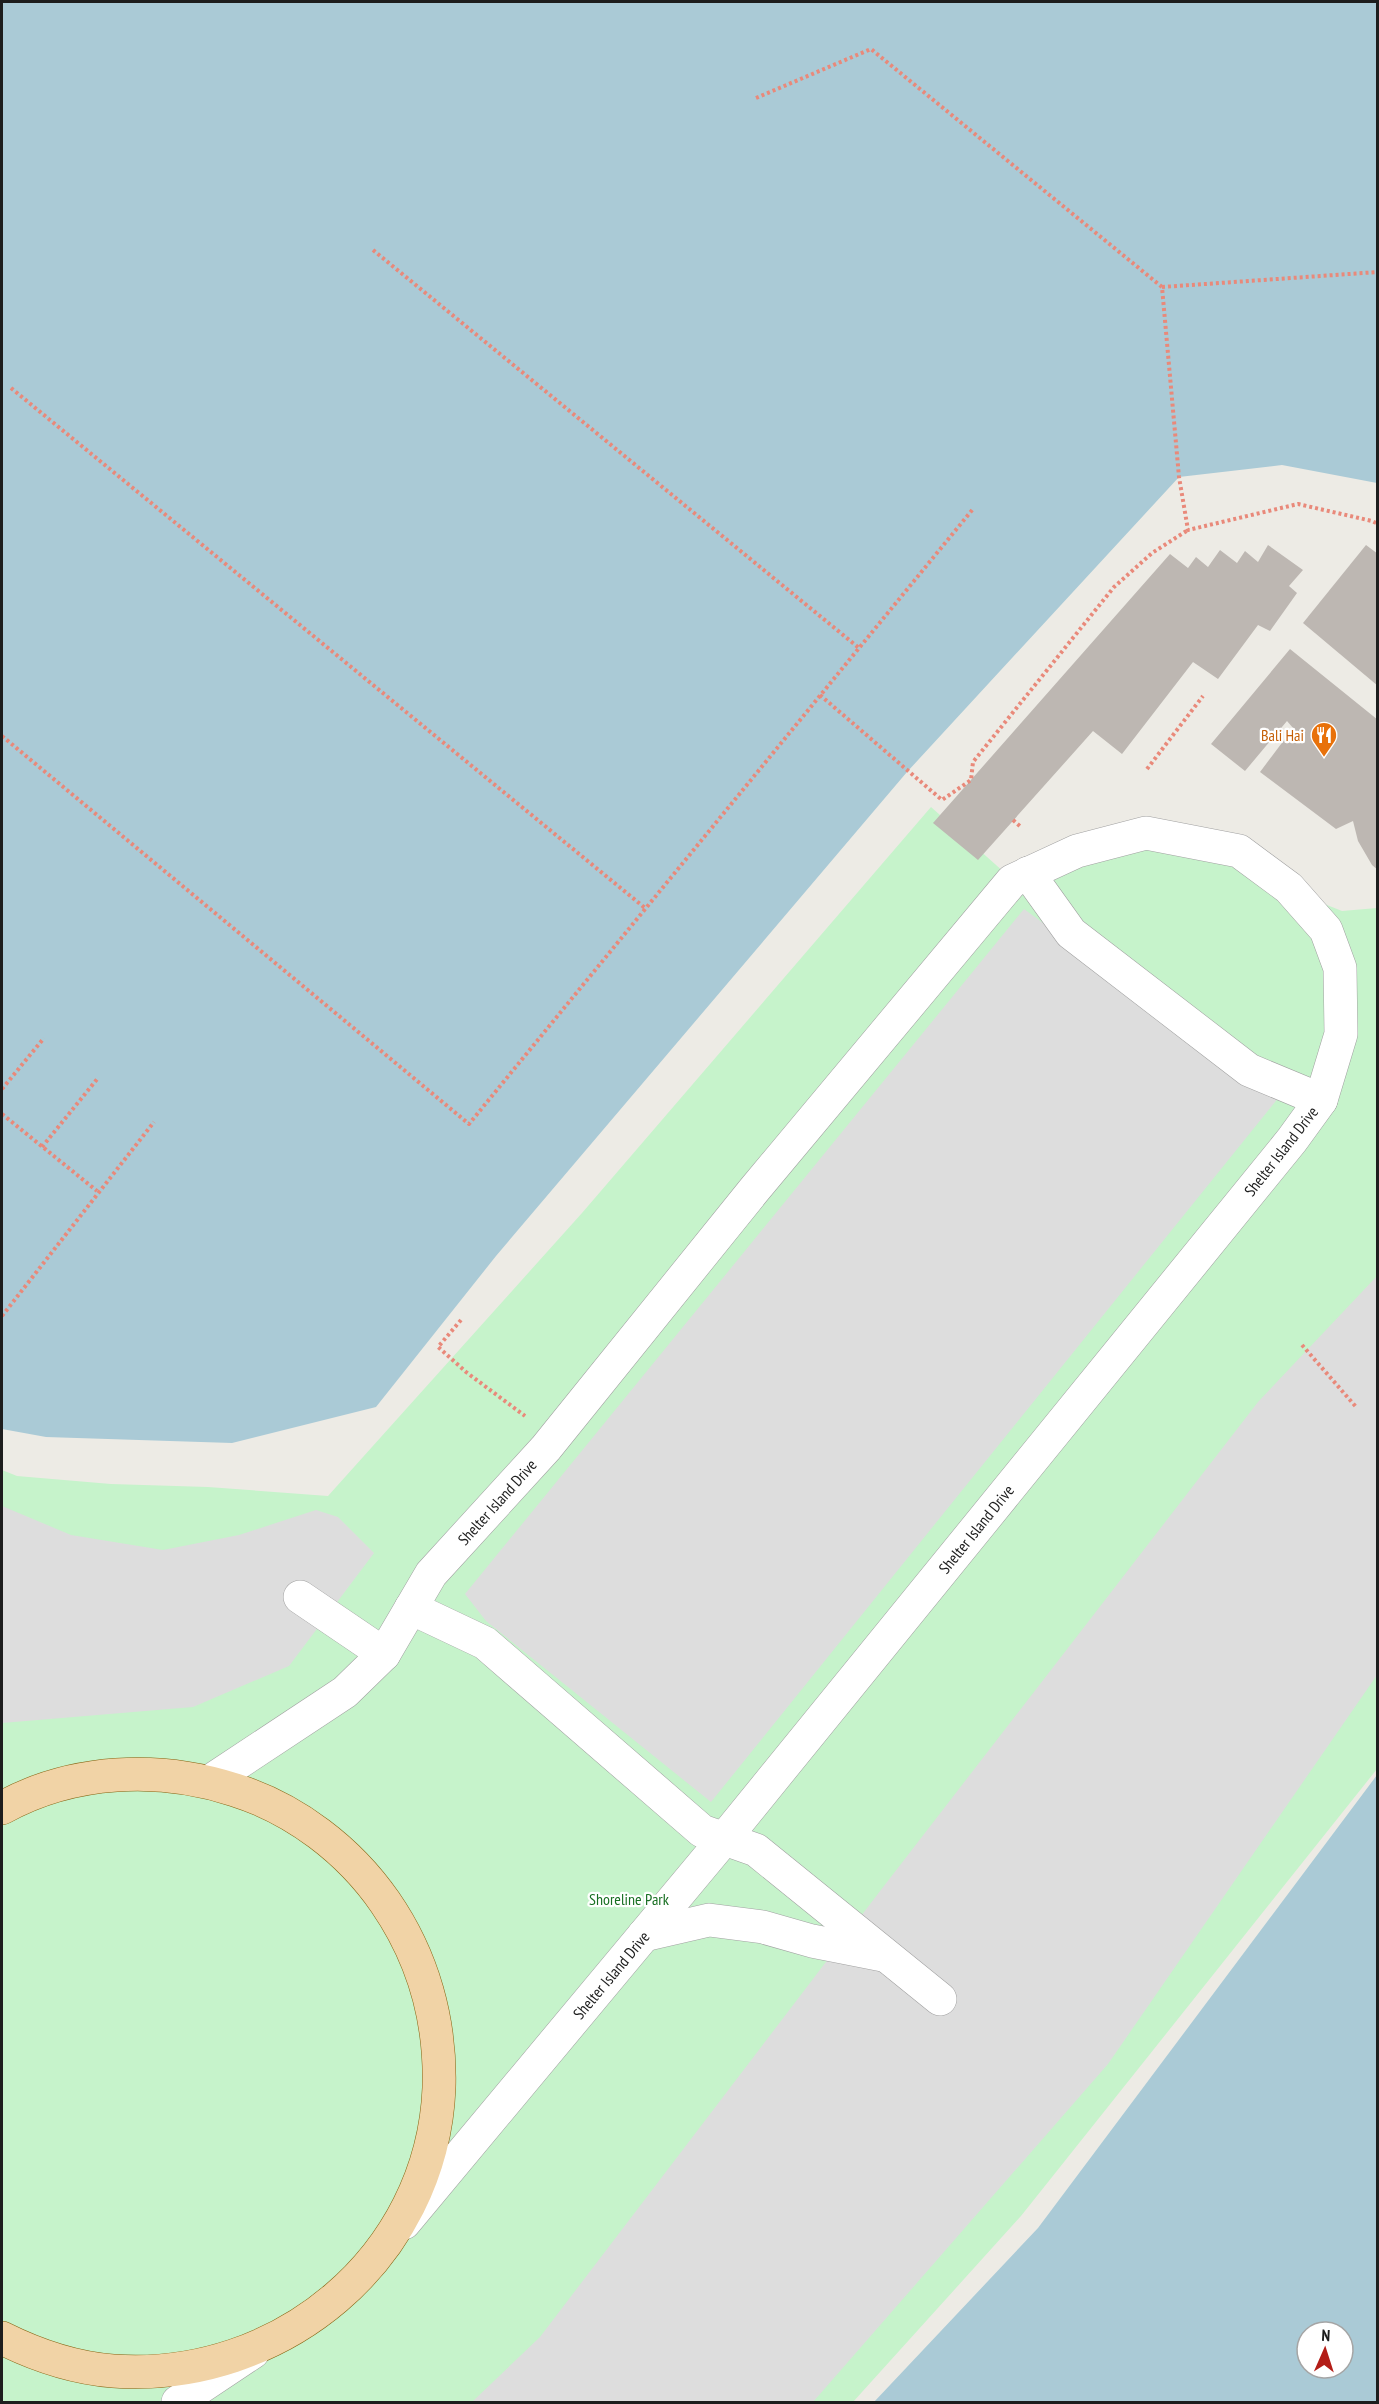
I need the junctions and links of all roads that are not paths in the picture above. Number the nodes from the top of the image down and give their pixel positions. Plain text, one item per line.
1 (1028, 873) junction
2 (1322, 1100) junction
3 (300, 1597) dead end
4 (411, 1608) junction
5 (384, 1654) junction
6 (209, 1782) junction
7 (6, 1802) edge
8 (724, 1839) junction
9 (644, 1935) junction
10 (887, 1956) junction
11 (940, 1999) dead end
12 (384, 2246) junction
13 (2, 2338) edge
14 (264, 2344) junction
15 (178, 2403) edge

1 - 2 street
1 - 2 street, Shelter Island Drive
1 - 4 street, Shelter Island Drive
2 - 8 street, Shelter Island Drive
3 - 5 street
4 - 5 street, Shelter Island Drive
4 - 8 street
5 - 6 street, Shelter Island Drive
6 - 7 main road, Shelter Island Drive
6 - 12 main road, Shelter Island Drive
8 - 9 street, Shelter Island Drive
8 - 10 street
9 - 10 street
9 - 12 street, Shelter Island Drive
10 - 11 street
12 - 14 main road, Shelter Island Drive
13 - 14 main road, Shelter Island Drive
14 - 15 street, Shelter Island Drive

